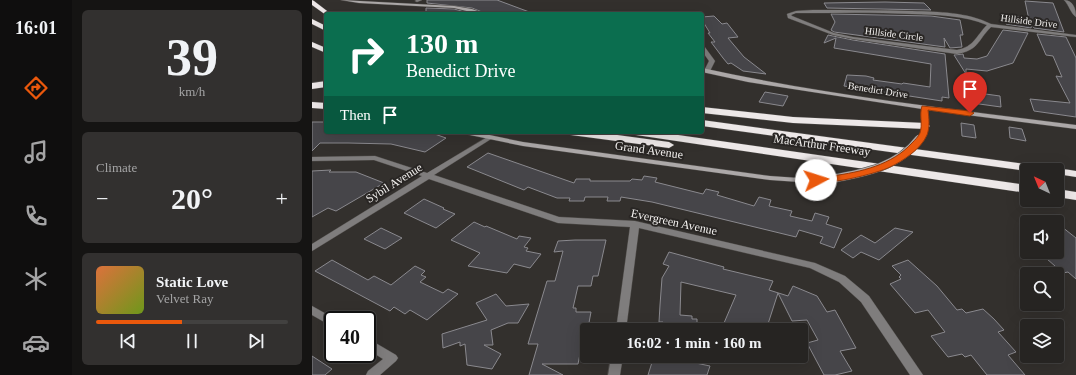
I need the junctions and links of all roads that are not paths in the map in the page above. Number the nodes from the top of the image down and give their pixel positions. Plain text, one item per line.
1 (343, 0) edge
2 (1066, 0) edge
3 (419, 1) edge
4 (312, 2) edge
5 (325, 12) edge
6 (480, 12) edge
7 (828, 12) junction
8 (789, 14) joint
9 (813, 16) dead end
10 (1076, 16) edge
11 (810, 20) dead end
12 (312, 21) edge
13 (990, 25) junction
14 (814, 26) junction
15 (324, 28) edge
16 (1076, 36) edge
17 (312, 44) edge
18 (324, 50) edge
19 (704, 50) edge
20 (705, 70) edge
21 (324, 84) edge
22 (312, 86) edge
23 (312, 106) edge
24 (324, 107) edge
25 (925, 108) junction
26 (704, 110) edge
27 (704, 123) edge
28 (1076, 127) edge
29 (924, 131) junction
30 (473, 134) edge
31 (586, 134) edge
32 (650, 134) edge
33 (489, 138) junction
34 (312, 158) edge
35 (847, 163) junction
36 (1020, 166) edge
37 (1064, 172) edge
38 (1076, 174) edge
39 (427, 176) junction
40 (1020, 188) edge
41 (1064, 194) edge
42 (1076, 196) edge
43 (635, 224) junction
44 (312, 248) edge
45 (312, 310) edge
46 (324, 317) edge
47 (622, 323) edge
48 (376, 348) edge
49 (616, 363) edge
50 (372, 375) edge
51 (614, 375) edge
52 (917, 375) edge

1 - 3 street
2 - 10 street
3 - 6 street
4 - 5 highway
7 - 8 street, Hillside Drive
7 - 9 street
7 - 13 street, Hillside Drive
8 - 14 street, Hillside Circle
11 - 14 street
12 - 15 highway
13 - 14 street, Hillside Circle
13 - 16 street, Hillside Drive
17 - 18 highway
19 - 20 street
20 - 25 street, Benedict Drive
21 - 22 highway
23 - 24 highway
25 - 28 street, Benedict Drive
25 - 29 street
26 - 29 highway
27 - 36 highway, MacArthur Freeway
29 - 33 street, Grand Avenue, bridge
30 - 33 street, Grand Avenue
31 - 35 highway
32 - 35 highway, MacArthur Freeway
33 - 39 street, Sybil Avenue
34 - 39 street, Evergreen Avenue
35 - 40 highway, MacArthur Freeway
37 - 38 highway
39 - 43 street, Evergreen Avenue
39 - 44 street, Sybil Avenue
41 - 42 highway
43 - 47 street
43 - 52 street, Evergreen Avenue
45 - 46 street
48 - 50 street
49 - 51 street

